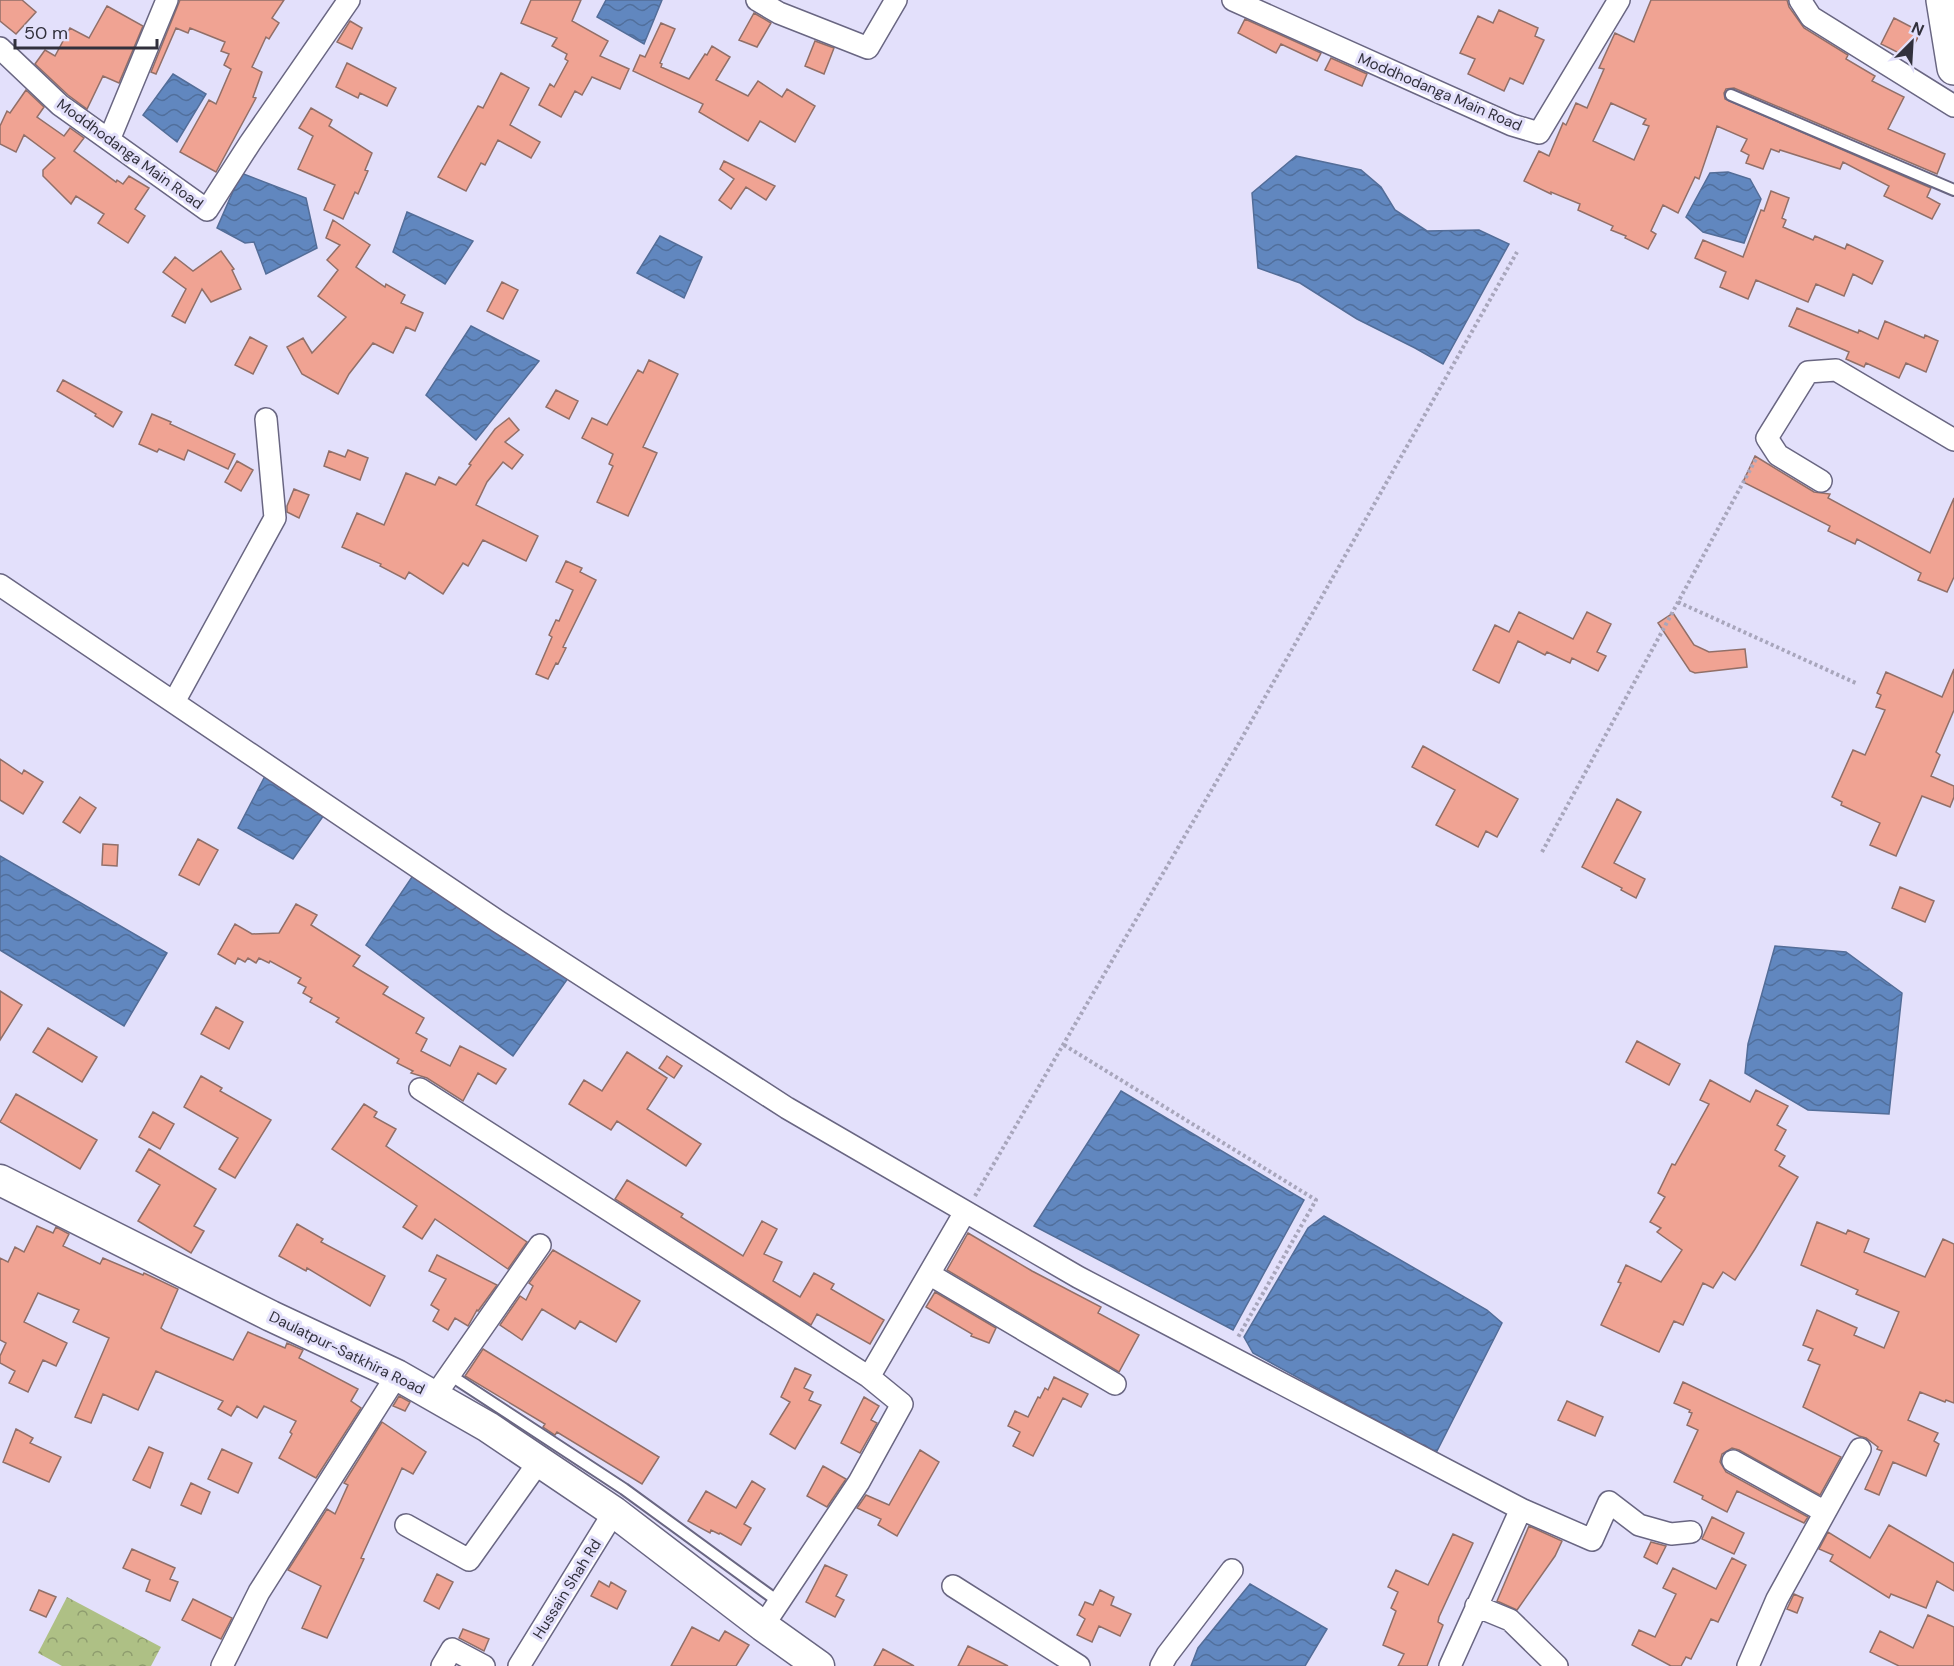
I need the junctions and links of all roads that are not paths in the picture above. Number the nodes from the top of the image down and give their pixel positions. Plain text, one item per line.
1 (167, 0) edge
2 (757, 0) edge
3 (896, 0) edge
4 (1233, 0) edge
5 (1619, 0) edge
6 (1800, 0) edge
7 (1943, 0) edge
8 (338, 4) edge
9 (0, 48) edge
10 (1954, 68) edge
11 (1731, 95) dead end
12 (1954, 106) edge
13 (109, 140) junction
14 (1954, 190) edge
15 (266, 418) dead end
16 (1954, 440) edge
17 (1821, 481) dead end
18 (0, 585) edge
19 (174, 702) junction
20 (420, 1089) dead end
21 (0, 1180) edge
22 (965, 1212) junction
23 (540, 1245) dead end
24 (929, 1274) junction
25 (397, 1375) junction
26 (869, 1377) junction
27 (1115, 1384) dead end
28 (442, 1386) junction
29 (1860, 1449) dead end
30 (1733, 1461) dead end
31 (538, 1462) junction
32 (1521, 1509) junction
33 (614, 1512) junction
34 (1825, 1512) junction
35 (406, 1525) dead end
36 (1691, 1532) dead end
37 (1232, 1570) dead end
38 (953, 1586) dead end
39 (1476, 1606) junction
40 (771, 1614) junction
41 (810, 1663) edge
42 (222, 1666) edge
43 (442, 1666) edge
44 (484, 1666) edge
45 (519, 1666) edge
46 (1078, 1666) edge
47 (1161, 1666) edge
48 (1450, 1666) edge
49 (1557, 1666) edge
50 (1748, 1666) edge

1 - 13 street
2 - 3 street
4 - 5 street, Moddhodanga Main Road
6 - 12 street
7 - 10 highway
8 - 13 street, Moddhodanga Main Road
9 - 13 street, Moddhodanga Main Road
11 - 14 lane
15 - 19 street
16 - 17 street
18 - 19 street
19 - 22 street
20 - 26 street
21 - 25 main road, Daulatpur-Satkhira Road
22 - 24 street
22 - 32 street
23 - 28 street
24 - 26 street
24 - 27 street
25 - 28 main road, Daulatpur-Satkhira Road
25 - 42 street
26 - 40 street
28 - 31 main road, Daulatpur-Satkhira Road
28 - 40 lane
29 - 34 street
30 - 34 street
31 - 33 main road, Daulatpur-Satkhira Road
31 - 35 street
32 - 36 street
32 - 39 street
33 - 40 main road, Daulatpur-Satkhira Road
33 - 45 street, Hussain Shah Rd
34 - 50 street
37 - 47 street
38 - 46 street
39 - 48 street
39 - 49 street
40 - 41 main road, Daulatpur-Satkhira Road
43 - 44 street

